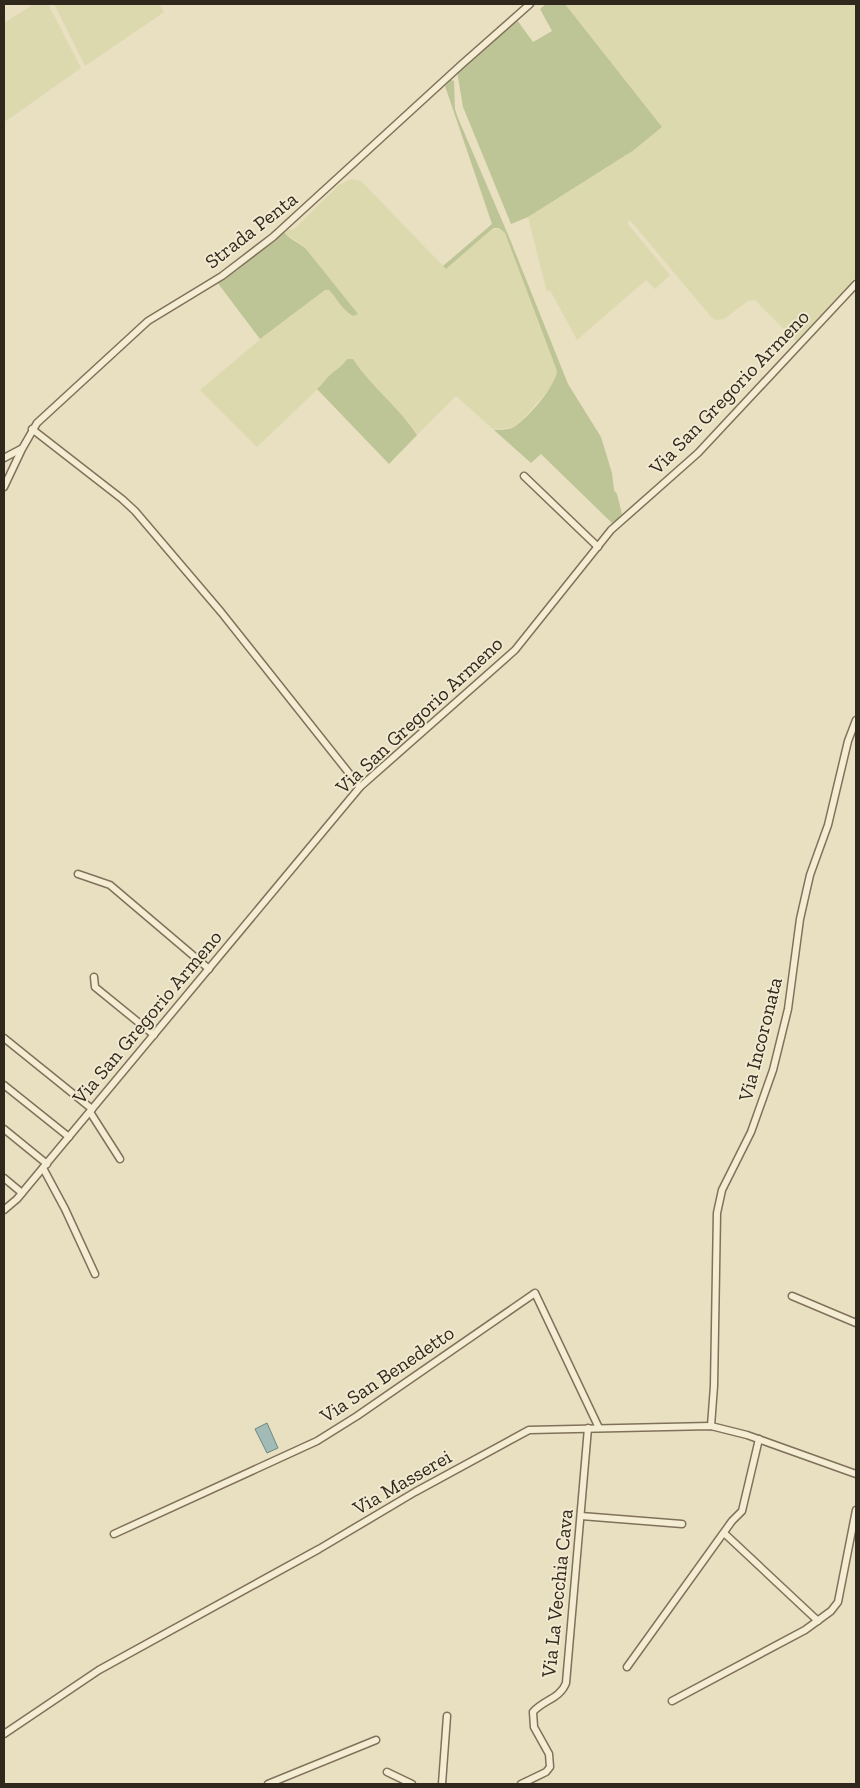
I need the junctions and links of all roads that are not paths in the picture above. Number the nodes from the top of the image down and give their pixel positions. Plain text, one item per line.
1 (530, 4) edge
2 (856, 284) edge
3 (32, 429) junction
4 (22, 449) junction
5 (4, 458) edge
6 (524, 476) dead end
7 (4, 487) edge
8 (598, 546) junction
9 (856, 720) edge
10 (360, 787) junction
11 (78, 874) dead end
12 (209, 969) junction
13 (94, 976) dead end
14 (154, 1035) junction
15 (4, 1038) edge
16 (4, 1085) edge
17 (91, 1110) junction
18 (4, 1129) edge
19 (69, 1137) junction
20 (120, 1159) dead end
21 (45, 1166) junction
22 (4, 1178) edge
23 (22, 1193) junction
24 (4, 1210) edge
25 (95, 1274) dead end
26 (792, 1296) dead end
27 (856, 1323) edge
28 (711, 1426) junction
29 (588, 1428) junction
30 (599, 1428) junction
31 (758, 1439) junction
32 (856, 1474) edge
33 (856, 1510) edge
34 (581, 1516) junction
35 (682, 1524) dead end
36 (724, 1533) junction
37 (114, 1534) dead end
38 (818, 1621) junction
39 (627, 1667) dead end
40 (672, 1701) dead end
41 (447, 1716) dead end
42 (4, 1734) edge
43 (376, 1740) dead end
44 (388, 1772) dead end
45 (268, 1784) edge
46 (412, 1784) edge
47 (442, 1784) edge
48 (521, 1784) edge

1 - 3 street, Strada Penta
2 - 8 street, Via San Gregorio Armeno
3 - 4 street, Strada Penta
3 - 10 street
4 - 5 street
4 - 7 street, Strada Penta
6 - 8 street
8 - 10 street, Via San Gregorio Armeno
9 - 28 street, Via Incoronata
10 - 12 street, Via San Gregorio Armeno
11 - 12 street
12 - 14 street, Via San Gregorio Armeno
13 - 14 street
14 - 17 street, Via San Gregorio Armeno
15 - 17 street
16 - 19 street
17 - 19 street, Via San Gregorio Armeno
17 - 20 street
18 - 21 street
19 - 21 street, Via San Gregorio Armeno
21 - 23 street, Via San Gregorio Armeno
21 - 25 street
22 - 23 street
23 - 24 street, Via San Gregorio Armeno
26 - 27 street
28 - 30 street, Via Masserei
28 - 31 street, Via Masserei
29 - 30 street, Via Masserei
29 - 34 street, Via La Vecchia Cava
29 - 42 street, Via Masserei
30 - 37 street, Via San Benedetto
31 - 32 street, Via Masserei
31 - 36 street
33 - 38 street
34 - 35 street
34 - 48 street, Via La Vecchia Cava
36 - 38 street
36 - 39 street
38 - 40 street
41 - 47 street
43 - 45 street
44 - 46 street

